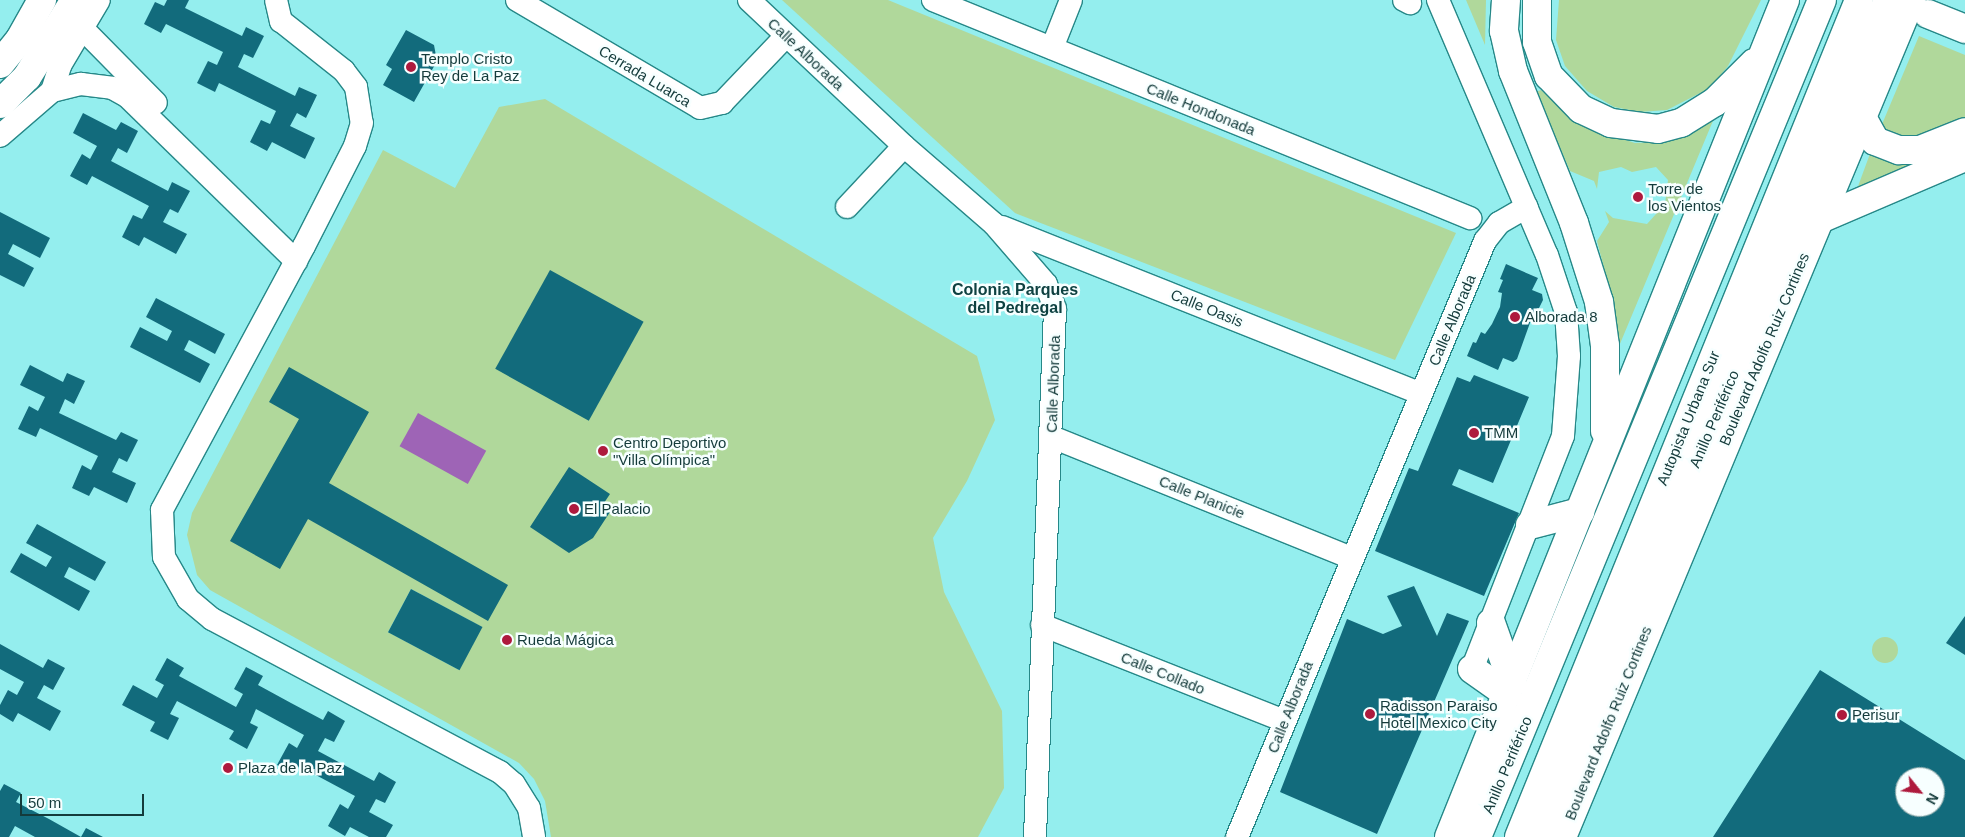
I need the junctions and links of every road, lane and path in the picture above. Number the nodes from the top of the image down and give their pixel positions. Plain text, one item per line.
1 (42, 0) edge
2 (75, 0) edge
3 (99, 0) edge
4 (276, 0) edge
5 (517, 0) edge
6 (749, 0) edge
7 (933, 0) edge
8 (1071, 0) edge
9 (1438, 0) edge
10 (1506, 0) edge
11 (1537, 0) edge
12 (1784, 0) edge
13 (1822, 0) edge
14 (1842, 0) edge
15 (1859, 0) edge
16 (1888, 0) edge
17 (1920, 7) edge
18 (82, 28) junction
19 (1965, 29) edge
20 (786, 36) junction
21 (1052, 48) junction
22 (1762, 55) junction
23 (0, 63) edge
24 (52, 91) junction
25 (0, 104) edge
26 (1863, 119) junction
27 (1965, 132) edge
28 (0, 136) edge
29 (904, 146) junction
30 (1965, 157) edge
31 (847, 207) dead end
32 (1527, 207) junction
33 (1470, 218) dead end
34 (1818, 220) junction
35 (994, 224) junction
36 (300, 254) junction
37 (1420, 393) junction
38 (1720, 406) junction
39 (1052, 436) junction
40 (1604, 452) junction
41 (1580, 512) junction
42 (1530, 525) junction
43 (1352, 558) junction
44 (1491, 623) junction
45 (1042, 625) junction
46 (1472, 669) joint
47 (1509, 688) junction
48 (1613, 708) junction
49 (1285, 721) junction
50 (534, 837) edge
51 (1035, 837) edge
52 (1237, 837) edge
53 (1449, 837) edge
54 (1476, 837) edge
55 (1504, 837) edge
56 (1519, 837) edge
57 (1540, 837) edge
58 (1562, 837) edge

1 - 23 main road
2 - 25 main road
3 - 18 street
4 - 36 street
5 - 20 street, Cerrada Luarca
6 - 20 street, Calle Alborada
7 - 21 street, Calle Hondonada
8 - 21 street
9 - 32 street
10 - 40 main road
11 - 22 main road
12 - 22 main road
13 - 54 main road, Anillo Periférico
14 - 55 main road, Autopista Urbana Sur
15 - 56 main road, Autopista Urbana Sur
16 - 38 main road, Anillo Periférico
17 - 19 main road
17 - 26 main road, Boulevard Adolfo Ruiz Cortines
18 - 24 street
18 - 36 street
20 - 29 street, Calle Alborada
21 - 33 street, Calle Hondonada
22 - 40 main road
24 - 28 street
24 - 36 street
26 - 27 main road
26 - 34 main road, Boulevard Adolfo Ruiz Cortines
29 - 31 street
29 - 35 street, Calle Alborada
30 - 34 main road
32 - 37 street, Calle Alborada
32 - 42 street
34 - 48 main road, Boulevard Adolfo Ruiz Cortines
35 - 37 street, Calle Oasis
35 - 39 street, Calle Alborada
36 - 50 street
37 - 43 street, Calle Alborada
38 - 48 main road
38 - 57 main road, Anillo Periférico
39 - 43 street, Calle Planicie
39 - 45 street, Calle Alborada
40 - 41 main road
41 - 42 main road
41 - 47 main road
42 - 44 street
43 - 49 street, Calle Alborada
44 - 46 street
44 - 47 main road
45 - 49 street, Calle Collado
45 - 51 street, Calle Alborada
46 - 47 main road
47 - 53 main road
48 - 58 main road, Boulevard Adolfo Ruiz Cortines
49 - 52 street, Calle Alborada

